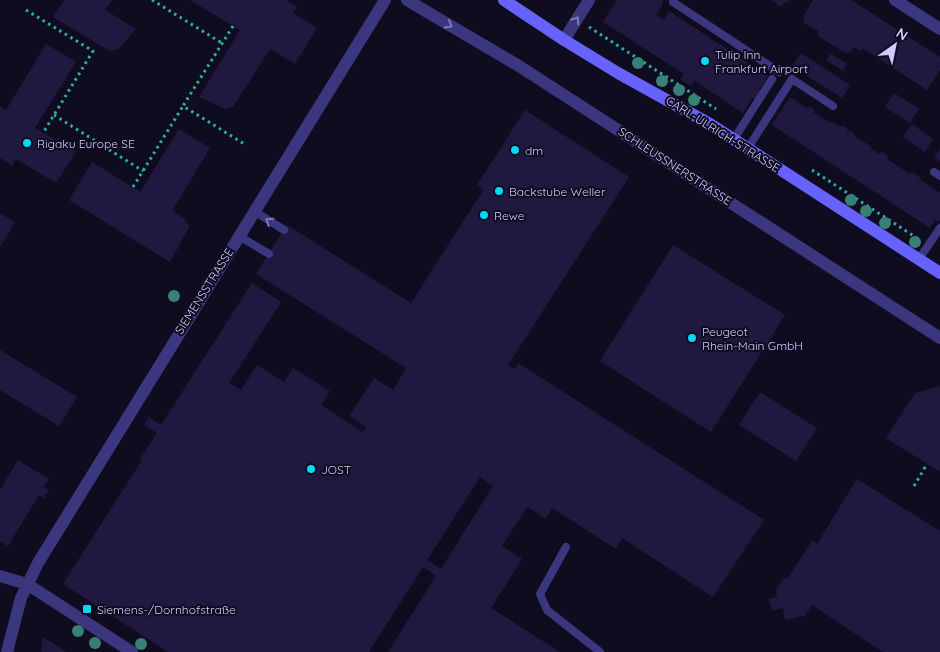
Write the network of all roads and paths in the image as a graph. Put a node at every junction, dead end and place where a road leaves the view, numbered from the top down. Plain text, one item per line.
1 (152, 0) edge
2 (385, 0) edge
3 (408, 0) edge
4 (504, 0) edge
5 (589, 0) edge
6 (674, 0) edge
7 (895, 0) edge
8 (26, 10) dead end
9 (232, 26) dead end
10 (940, 29) edge
11 (564, 40) junction
12 (222, 43) junction
13 (779, 72) dead end
14 (772, 79) dead end
15 (183, 106) junction
16 (833, 106) dead end
17 (54, 116) junction
18 (43, 133) dead end
19 (734, 139) junction
20 (246, 144) dead end
21 (748, 148) junction
22 (143, 171) junction
23 (133, 187) dead end
24 (254, 211) junction
25 (940, 228) edge
26 (284, 230) dead end
27 (239, 236) junction
28 (269, 254) dead end
29 (920, 259) junction
30 (940, 273) edge
31 (940, 338) edge
32 (927, 464) dead end
33 (914, 486) dead end
34 (566, 547) dead end
35 (0, 576) edge
36 (27, 584) junction
37 (7, 652) edge
38 (132, 652) edge
39 (600, 652) edge

1 - 12 path
2 - 24 street, SIEMENSSTRASSE
3 -> 31 street, SCHLEUSSNERSTRASSE
4 - 11 main road, CARL-ULRICH-STRASSE
11 -> 5 street
6 - 13 lane
7 - 10 street
8 - 17 path
9 - 12 path
11 - 19 main road, CARL-ULRICH-STRASSE
12 - 15 path
14 - 19 lane
15 - 20 path
15 - 22 path
16 - 21 lane
17 - 18 path
17 - 22 path
19 - 21 main road, CARL-ULRICH-STRASSE
21 - 29 main road, CARL-ULRICH-STRASSE
22 - 23 path
26 -> 24 lane
24 - 27 street, SIEMENSSTRASSE
25 - 29 lane
27 - 28 lane
27 - 36 street, SIEMENSSTRASSE
29 - 30 main road, CARL-ULRICH-STRASSE
32 - 33 path
34 - 39 lane
35 - 36 street
36 - 37 street, SIEMENSSTRASSE
36 - 38 street

